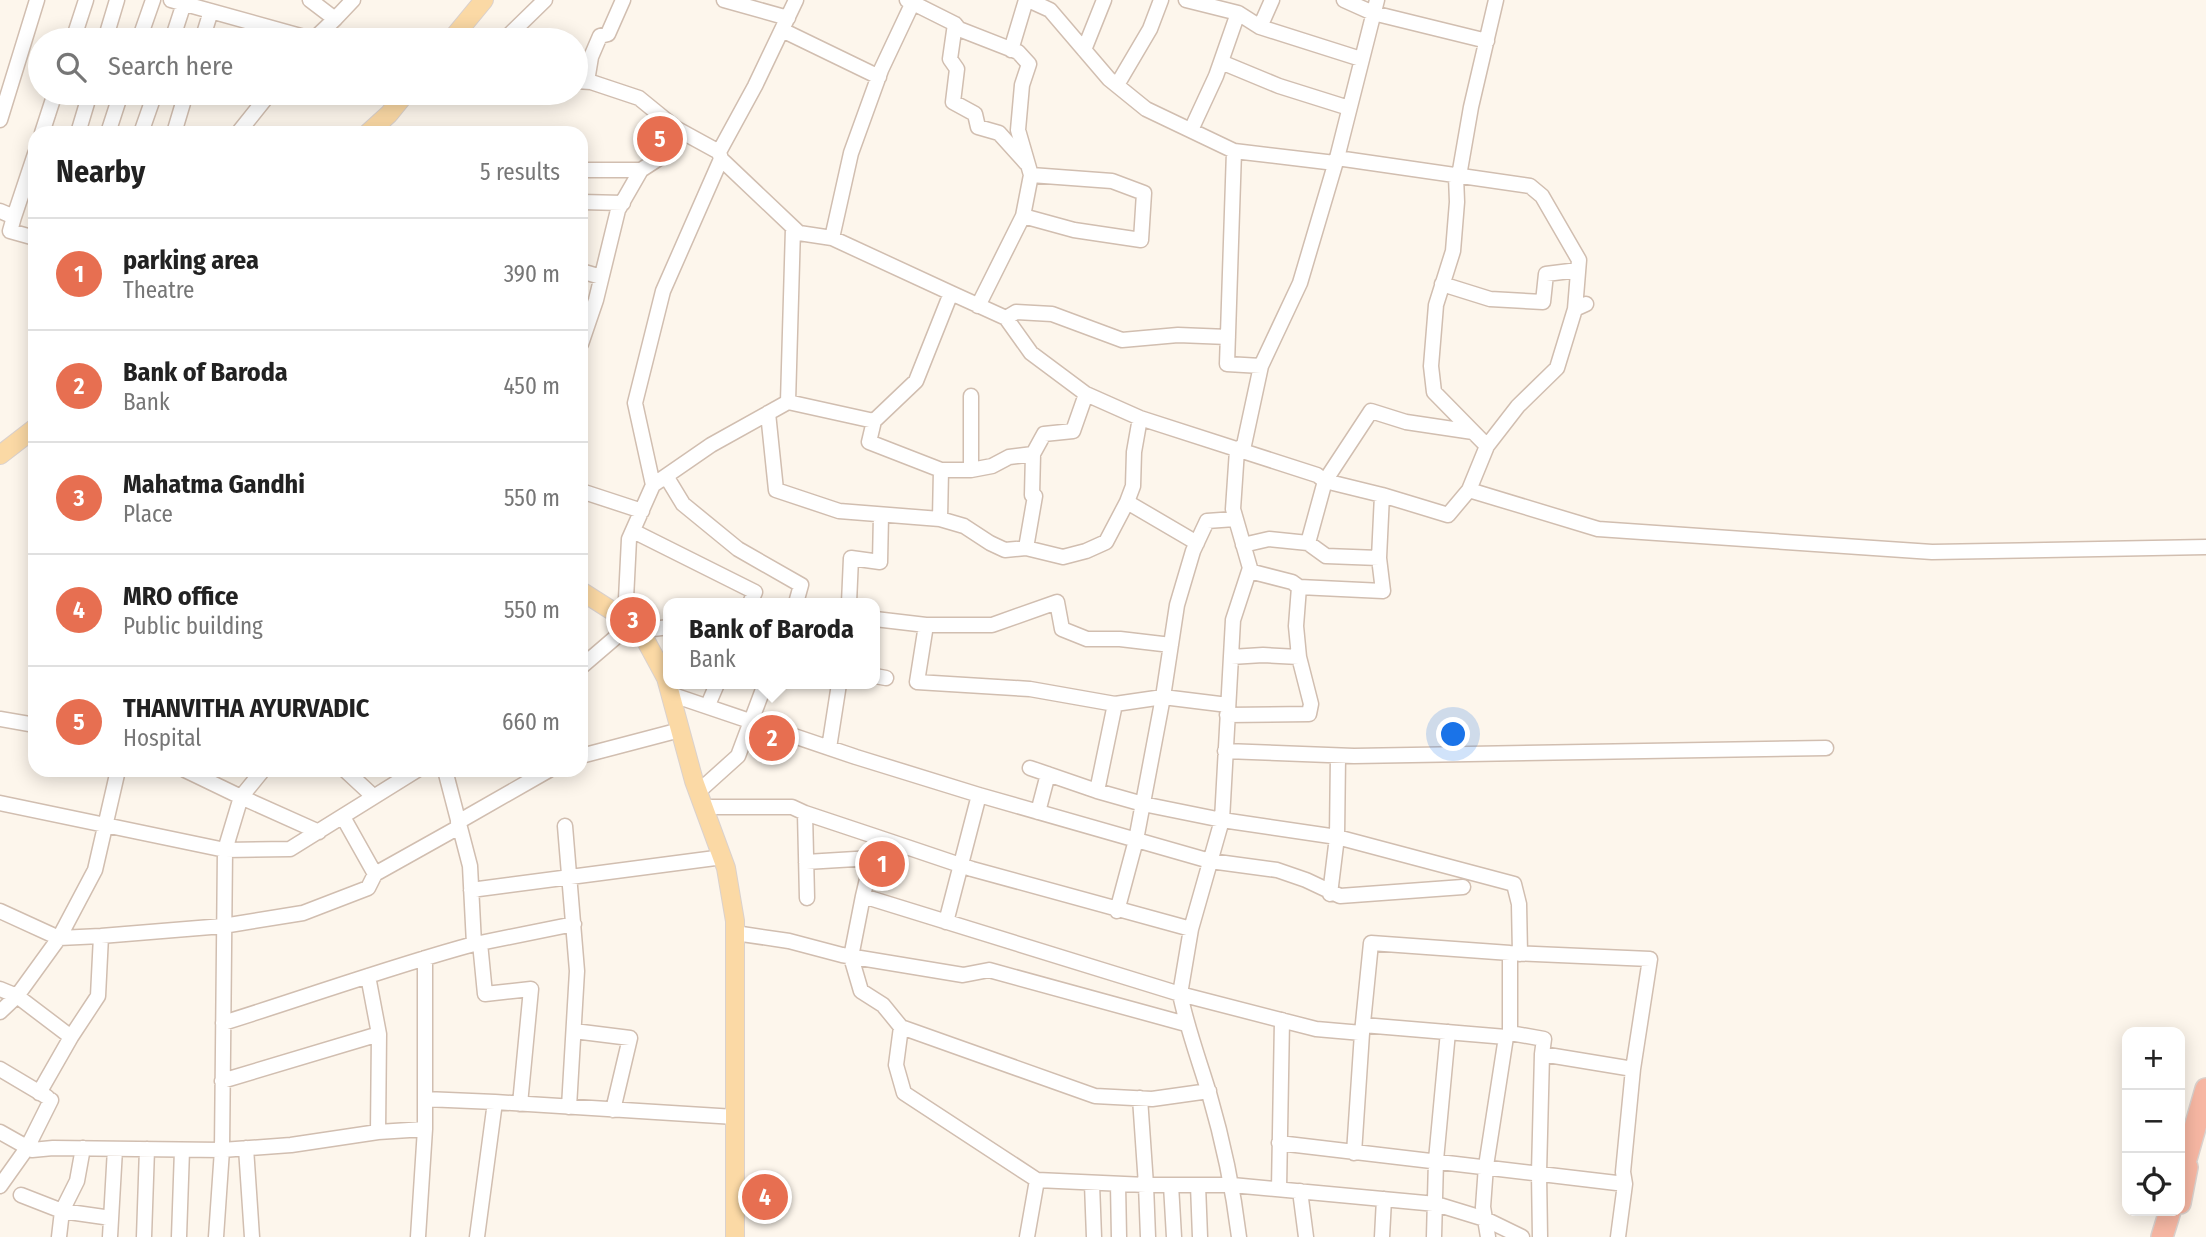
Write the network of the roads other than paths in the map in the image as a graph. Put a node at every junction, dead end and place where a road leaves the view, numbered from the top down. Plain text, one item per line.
1 (37, 0) edge
2 (86, 0) edge
3 (117, 0) edge
4 (153, 0) edge
5 (310, 0) edge
6 (353, 0) edge
7 (484, 0) edge
8 (545, 0) edge
9 (623, 0) edge
10 (724, 0) edge
11 (796, 0) edge
12 (1027, 0) edge
13 (1104, 0) edge
14 (1161, 0) edge
15 (1186, 0) edge
16 (1272, 0) edge
17 (1344, 0) edge
18 (1496, 0) edge
19 (180, 1) edge
20 (911, 1) edge
21 (1375, 6) edge
22 (211, 11) junction
23 (1238, 13) junction
24 (335, 19) junction
25 (785, 24) junction
26 (955, 24) junction
27 (1260, 27) junction
28 (28, 28) edge
29 (77, 28) edge
30 (109, 28) edge
31 (143, 28) edge
32 (174, 28) edge
33 (206, 28) edge
34 (271, 28) edge
35 (326, 28) edge
36 (461, 28) edge
37 (516, 28) edge
38 (28, 29) edge
39 (1488, 41) junction
40 (1011, 50) junction
41 (1084, 50) junction
42 (1361, 59) junction
43 (1221, 62) junction
44 (588, 64) edge
45 (879, 77) junction
46 (588, 83) edge
47 (1116, 85) junction
48 (51, 105) edge
49 (86, 105) edge
50 (117, 105) edge
51 (151, 105) edge
52 (182, 105) edge
53 (261, 105) edge
54 (396, 105) edge
55 (1349, 108) junction
56 (0, 120) edge
57 (44, 126) edge
58 (80, 126) edge
59 (110, 126) edge
60 (143, 126) edge
61 (176, 126) edge
62 (244, 126) edge
63 (375, 126) edge
64 (677, 130) junction
65 (1191, 130) junction
66 (1234, 151) junction
67 (720, 156) junction
68 (1336, 160) junction
69 (28, 169) edge
70 (588, 170) edge
71 (641, 170) junction
72 (1031, 171) junction
73 (1457, 176) junction
74 (588, 202) edge
75 (623, 203) junction
76 (7, 214) edge
77 (1023, 216) junction
78 (793, 228) junction
79 (28, 236) edge
80 (832, 238) junction
81 (1578, 270) junction
82 (588, 273) edge
83 (601, 277) junction
84 (1442, 284) junction
85 (951, 293) junction
86 (978, 306) junction
87 (1006, 318) junction
88 (588, 323) edge
89 (1228, 337) junction
90 (1261, 366) junction
91 (1086, 394) junction
92 (971, 396) dead end
93 (788, 402) junction
94 (768, 413) junction
95 (1140, 418) junction
96 (874, 421) junction
97 (1473, 432) junction
98 (28, 433) edge
99 (1487, 446) junction
100 (1237, 450) junction
101 (1033, 454) junction
102 (0, 455) edge
103 (941, 470) junction
104 (971, 470) junction
105 (666, 476) junction
106 (1325, 481) junction
107 (653, 485) junction
108 (1469, 490) junction
109 (588, 493) edge
110 (1382, 495) junction
111 (1127, 502) junction
112 (642, 511) junction
113 (881, 515) junction
114 (940, 519) junction
115 (1235, 519) junction
116 (633, 531) junction
117 (1197, 543) junction
118 (1308, 543) junction
119 (1243, 545) junction
120 (2206, 547) edge
121 (1026, 548) junction
122 (1378, 558) junction
123 (1249, 571) junction
124 (1299, 587) junction
125 (588, 596) edge
126 (752, 598) edge
127 (797, 598) edge
128 (849, 598) edge
129 (880, 620) edge
130 (631, 625) junction
131 (926, 625) junction
132 (663, 627) edge
133 (1171, 645) junction
134 (1231, 657) junction
135 (1299, 657) junction
136 (588, 661) edge
137 (663, 672) edge
138 (669, 689) edge
139 (716, 689) edge
140 (763, 689) edge
141 (838, 689) edge
142 (670, 694) junction
143 (1163, 697) junction
144 (1115, 704) junction
145 (708, 705) junction
146 (1227, 710) junction
147 (0, 719) edge
148 (750, 720) junction
149 (28, 724) edge
150 (680, 730) junction
151 (829, 748) junction
152 (1826, 748) dead end
153 (1225, 751) junction
154 (588, 753) edge
155 (1338, 756) junction
156 (1030, 768) dead end
157 (1048, 774) junction
158 (116, 777) edge
159 (200, 777) edge
160 (257, 777) edge
161 (353, 777) edge
162 (404, 777) edge
163 (447, 777) edge
164 (537, 777) edge
165 (1097, 791) junction
166 (979, 795) junction
167 (373, 796) junction
168 (241, 797) junction
169 (701, 800) junction
170 (0, 803) edge
171 (1143, 804) junction
172 (1038, 811) junction
173 (805, 813) junction
174 (343, 817) junction
175 (1222, 820) junction
176 (105, 825) junction
177 (458, 825) junction
178 (565, 826) dead end
179 (319, 832) junction
180 (877, 837) junction
181 (1337, 837) junction
182 (1136, 840) junction
183 (225, 850) junction
184 (723, 857) junction
185 (872, 858) junction
186 (1210, 861) junction
187 (806, 862) junction
188 (961, 865) junction
189 (375, 874) junction
190 (571, 876) junction
191 (1463, 887) dead end
192 (471, 890) junction
193 (1331, 894) junction
194 (863, 896) junction
195 (807, 898) dead end
196 (0, 911) edge
197 (1118, 911) junction
198 (946, 922) junction
199 (574, 924) junction
200 (223, 926) junction
201 (1191, 929) junction
202 (735, 933) junction
203 (101, 936) junction
204 (59, 938) junction
205 (477, 944) junction
206 (1515, 953) junction
207 (851, 957) junction
208 (425, 958) junction
209 (368, 976) junction
210 (0, 989) edge
211 (1180, 994) junction
212 (17, 996) junction
213 (0, 1012) edge
214 (1282, 1020) junction
215 (223, 1023) junction
216 (1186, 1024) junction
217 (901, 1027) junction
218 (1363, 1029) junction
219 (574, 1031) junction
220 (1448, 1032) junction
221 (379, 1034) junction
222 (1508, 1035) junction
223 (71, 1037) junction
224 (1542, 1054) junction
225 (0, 1069) edge
226 (1633, 1069) junction
227 (222, 1081) junction
228 (2206, 1089) edge
229 (1209, 1091) junction
230 (425, 1098) junction
231 (1140, 1098) junction
232 (49, 1099) junction
233 (495, 1102) junction
234 (520, 1104) junction
235 (569, 1107) junction
236 (613, 1110) junction
237 (735, 1117) junction
238 (2196, 1127) junction
239 (425, 1129) junction
240 (0, 1132) edge
241 (378, 1132) junction
242 (1279, 1143) junction
243 (27, 1147) junction
244 (83, 1148) junction
245 (246, 1148) junction
246 (115, 1149) junction
247 (147, 1149) junction
248 (182, 1150) junction
249 (222, 1150) junction
250 (1354, 1153) junction
251 (1436, 1160) junction
252 (2185, 1163) edge
253 (1486, 1166) junction
254 (1539, 1173) junction
255 (2185, 1179) edge
256 (1037, 1180) junction
257 (1092, 1184) junction
258 (1118, 1184) junction
259 (1625, 1184) junction
260 (1146, 1185) junction
261 (1171, 1185) junction
262 (1198, 1185) junction
263 (1232, 1185) junction
264 (0, 1186) edge
265 (1279, 1189) junction
266 (1300, 1191) junction
267 (21, 1195) dead end
268 (1384, 1199) junction
269 (1436, 1204) junction
270 (62, 1211) junction
271 (2168, 1216) edge
272 (2177, 1216) edge
273 (111, 1219) junction
274 (1485, 1219) junction
275 (60, 1237) edge
276 (110, 1237) edge
277 (144, 1237) edge
278 (179, 1237) edge
279 (216, 1237) edge
280 (252, 1237) edge
281 (418, 1237) edge
282 (477, 1237) edge
283 (735, 1237) edge
284 (1027, 1237) edge
285 (1094, 1237) edge
286 (1119, 1237) edge
287 (1148, 1237) edge
288 (1174, 1237) edge
289 (1200, 1237) edge
290 (1239, 1237) edge
291 (1306, 1237) edge
292 (1382, 1237) edge
293 (1434, 1237) edge
294 (1488, 1237) edge
295 (1522, 1237) edge
296 (1540, 1237) edge
297 (1618, 1237) edge
298 (2162, 1237) edge
299 (2172, 1237) edge

1 - 28 street
2 - 29 street
3 - 30 street
4 - 31 street
5 - 24 street
6 - 24 street
7 - 36 main road
8 - 37 street
9 - 44 street
10 - 25 street
11 - 25 street
12 - 40 street
12 - 41 street
13 - 41 street
14 - 47 street
15 - 23 street
16 - 27 street
17 - 21 street
18 - 39 street
19 - 22 street
19 - 32 street
20 - 26 street
20 - 45 street
21 - 39 street
21 - 42 street
22 - 33 street
22 - 34 street
23 - 27 street
23 - 43 street
24 - 35 street
25 - 45 street
25 - 67 street
26 - 40 street
26 - 72 street
27 - 42 street
38 - 56 street
39 - 73 street
40 - 72 street
41 - 47 street
42 - 55 street
43 - 55 street
43 - 65 street
45 - 80 street
46 - 64 street
47 - 65 street
48 - 57 street
49 - 58 street
50 - 59 street
51 - 60 street
52 - 61 street
53 - 62 street
54 - 63 main road
55 - 68 street
64 - 67 street
64 - 71 street
65 - 66 street
66 - 68 street
66 - 89 street
67 - 78 street
67 - 107 street
68 - 73 street
68 - 90 street
69 - 76 street
70 - 71 street
71 - 75 street
72 - 77 street
72 - 77 street
73 - 81 street
73 - 84 street
74 - 75 street
75 - 83 street
76 - 79 street
77 - 86 street
78 - 80 street
78 - 93 street
80 - 85 street
81 - 84 street
81 - 99 street
82 - 83 street
83 - 88 street
84 - 97 street
85 - 86 street
85 - 96 street
86 - 87 street
87 - 89 street
87 - 91 street
89 - 90 street
90 - 100 street
91 - 95 street
91 - 101 street
92 - 104 street
93 - 94 street
93 - 96 street
94 - 105 street
94 - 113 street
95 - 100 street
95 - 111 street
96 - 103 street
97 - 99 street
97 - 106 street
98 - 102 main road
99 - 108 street
100 - 106 street
100 - 115 street
101 - 104 street
101 - 121 street
103 - 104 street
103 - 114 street
105 - 107 street
105 - 127 street
106 - 110 street
106 - 118 street
107 - 112 street
108 - 110 street
108 - 120 street
109 - 112 street
110 - 122 street
111 - 117 street
111 - 121 street
112 - 116 street
113 - 114 street
113 - 128 street
114 - 121 street
115 - 117 street
115 - 119 street
116 - 126 street
116 - 130 street
117 - 133 street
118 - 119 street
118 - 122 street
119 - 123 street
122 - 124 street
123 - 124 street
123 - 134 street
124 - 135 street
125 - 130 main road
129 - 131 street
130 - 132 street
130 - 136 street
130 - 137 main road
131 - 133 street
131 - 144 street
133 - 143 street
134 - 135 street
134 - 146 street
135 - 146 street
138 - 142 main road
139 - 145 street
140 - 148 street
141 - 151 street
142 - 145 street
142 - 150 main road
143 - 144 street
143 - 146 street
143 - 171 street
144 - 165 street
145 - 148 street
146 - 153 street
147 - 149 street
148 - 151 street
148 - 169 street
150 - 154 street
150 - 169 main road
151 - 166 street
152 - 155 street
153 - 155 street
153 - 175 street
155 - 181 street
156 - 157 street
157 - 165 street
157 - 172 street
158 - 176 street
159 - 168 street
160 - 168 street
161 - 167 street
162 - 167 street
163 - 177 street
164 - 177 street
165 - 171 street
166 - 172 street
166 - 188 street
167 - 174 street
168 - 179 street
168 - 183 street
169 - 173 street
169 - 184 main road
170 - 176 street
171 - 175 street
171 - 182 street
172 - 182 street
173 - 180 street
173 - 187 street
174 - 179 street
174 - 189 street
175 - 181 street
175 - 186 street
176 - 183 street
176 - 204 street
177 - 189 street
177 - 192 street
178 - 190 street
179 - 183 street
180 - 185 street
180 - 188 street
181 - 193 street
181 - 206 street
182 - 186 street
182 - 197 street
183 - 200 street
184 - 190 street
184 - 202 main road
185 - 187 street
185 - 194 street
186 - 193 street
186 - 201 street
187 - 195 street
188 - 197 street
188 - 198 street
189 - 200 street
190 - 192 street
190 - 199 street
191 - 193 street
192 - 205 street
194 - 198 street
194 - 207 street
196 - 204 street
197 - 201 street
198 - 211 street
199 - 205 street
199 - 219 street
200 - 203 street
200 - 215 street
201 - 211 street
202 - 207 street
202 - 237 main road
203 - 204 street
203 - 223 street
204 - 212 street
205 - 208 street
205 - 234 street
206 - 218 street
206 - 222 street
206 - 226 street
207 - 216 street
207 - 217 street
208 - 209 street
208 - 230 street
209 - 215 street
209 - 221 street
210 - 212 street
211 - 214 street
211 - 216 street
212 - 213 street
212 - 223 street
214 - 218 street
214 - 242 street
215 - 227 street
216 - 229 street
217 - 231 street
217 - 256 street
218 - 220 street
218 - 250 street
219 - 235 street
219 - 236 street
220 - 222 street
220 - 251 street
221 - 227 street
221 - 241 street
222 - 224 street
222 - 253 street
223 - 232 street
224 - 226 street
224 - 254 street
225 - 232 street
226 - 259 street
227 - 249 street
228 - 238 highway
229 - 231 street
229 - 263 street
230 - 233 street
230 - 239 street
231 - 260 street
232 - 243 street
233 - 234 street
233 - 282 street
234 - 235 street
235 - 236 street
236 - 237 street
237 - 283 main road
238 - 252 highway
238 - 255 highway
239 - 241 street
239 - 281 street
240 - 243 street
241 - 245 street
242 - 250 street
242 - 265 street
243 - 244 street
243 - 264 street
244 - 246 street
244 - 270 street
245 - 249 street
245 - 280 street
246 - 247 street
246 - 273 street
247 - 248 street
247 - 277 street
248 - 249 street
248 - 278 street
249 - 279 street
250 - 251 street
251 - 253 street
251 - 269 street
253 - 254 street
253 - 274 street
254 - 259 street
254 - 296 street
256 - 257 street
256 - 284 street
257 - 258 street
257 - 285 street
258 - 260 street
258 - 286 street
259 - 297 street
260 - 261 street
260 - 287 street
261 - 262 street
261 - 288 street
262 - 263 street
262 - 289 street
263 - 265 street
263 - 290 street
265 - 266 street
266 - 268 street
266 - 291 street
267 - 270 street
268 - 269 street
268 - 292 street
269 - 274 street
269 - 293 street
270 - 273 street
270 - 275 street
271 - 298 highway
272 - 299 highway
273 - 276 street
274 - 294 street
274 - 295 street

